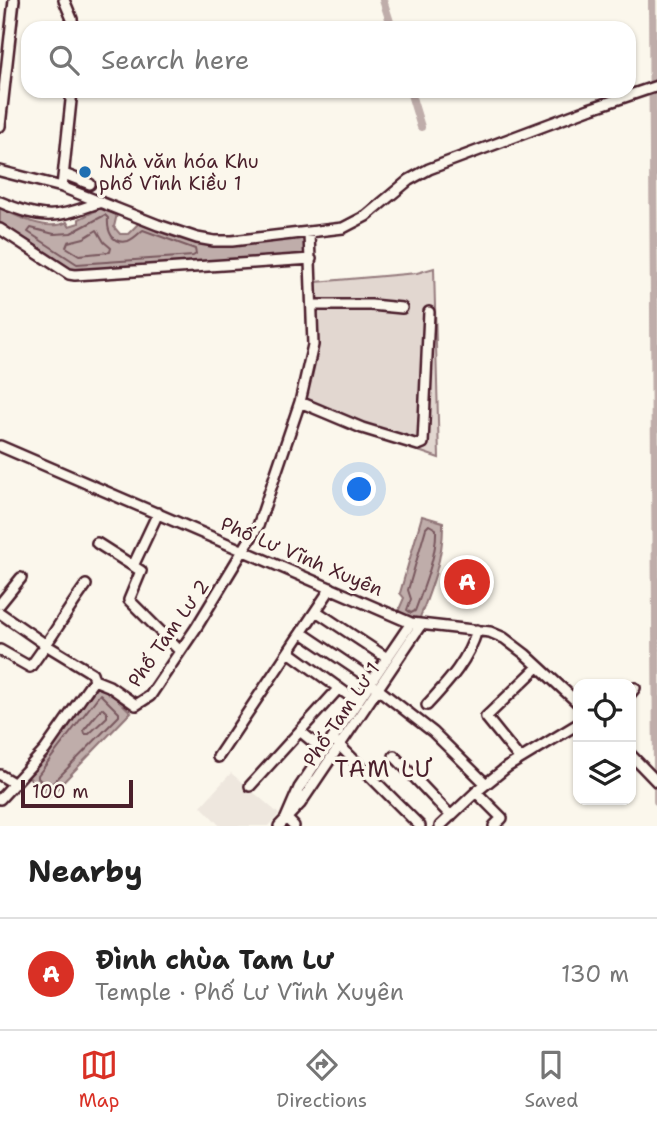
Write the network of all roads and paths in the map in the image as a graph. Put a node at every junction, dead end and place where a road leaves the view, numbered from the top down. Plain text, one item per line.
1 (14, 0) edge
2 (64, 0) edge
3 (72, 21) edge
4 (654, 87) edge
5 (636, 93) edge
6 (71, 98) edge
7 (623, 98) edge
8 (0, 126) edge
9 (0, 171) edge
10 (64, 174) junction
11 (90, 184) dead end
12 (62, 187) junction
13 (0, 202) edge
14 (101, 202) junction
15 (0, 229) edge
16 (309, 233) junction
17 (311, 256) junction
18 (312, 305) junction
19 (402, 309) dead end
20 (429, 312) dead end
21 (300, 402) junction
22 (0, 446) edge
23 (158, 513) junction
24 (97, 543) dead end
25 (245, 550) junction
26 (133, 566) junction
27 (21, 578) dead end
28 (86, 585) dead end
29 (331, 588) junction
30 (0, 604) edge
31 (316, 611) junction
32 (0, 613) edge
33 (416, 625) junction
34 (477, 630) junction
35 (302, 633) junction
36 (46, 645) junction
37 (0, 650) edge
38 (180, 651) junction
39 (289, 652) junction
40 (387, 658) junction
41 (538, 667) junction
42 (94, 680) junction
43 (371, 682) junction
44 (339, 688) junction
45 (379, 690) junction
46 (573, 698) edge
47 (358, 702) junction
48 (427, 705) dead end
49 (573, 727) edge
50 (300, 731) junction
51 (332, 739) junction
52 (341, 745) junction
53 (324, 751) junction
54 (394, 756) dead end
55 (218, 757) dead end
56 (520, 759) junction
57 (636, 760) edge
58 (0, 775) edge
59 (657, 782) edge
60 (15, 784) junction
61 (486, 784) junction
62 (250, 786) dead end
63 (476, 792) junction
64 (0, 799) edge
65 (451, 816) junction
66 (286, 818) junction
67 (279, 826) edge
68 (294, 826) edge
69 (420, 826) edge
70 (440, 826) edge
71 (494, 826) edge

1 - 8 street
2 - 3 street
4 - 5 street
6 - 10 street
7 - 16 street
9 - 12 street
10 - 11 street
10 - 12 street
12 - 14 street
13 - 14 street
14 - 16 street
15 - 17 street
16 - 17 street, Phố Tam Lư 2
17 - 18 street, Phố Tam Lư 2
18 - 19 street
18 - 21 street, Phố Tam Lư 2
20 - 21 street
21 - 25 street, Phố Tam Lư 2
22 - 23 street, Phố Lư Vĩnh Xuyên
23 - 25 street, Phố Lư Vĩnh Xuyên
23 - 26 street
24 - 26 street
25 - 29 street, Phố Lư Vĩnh Xuyên
25 - 38 street, Phố Tam Lư 2
26 - 38 street
27 - 30 street
28 - 36 street
29 - 31 street
29 - 33 street, Phố Lư Vĩnh Xuyên
31 - 35 street
31 - 40 street
32 - 36 street
33 - 34 street, Phố Lư Vĩnh Xuyên
33 - 40 street, Phố Tam Lư 1
33 - 45 street, Phố Tam Lư 1
34 - 41 street, Phố Lư Vĩnh Xuyên
34 - 48 street
35 - 39 street
35 - 43 street
36 - 37 street
36 - 42 street
38 - 42 street, Phố Tam Lư 2
39 - 44 street
39 - 55 street
40 - 43 street, Phố Tam Lư 1
41 - 46 street, Phố Lư Vĩnh Xuyên
41 - 56 street
42 - 60 street, Phố Tam Lư 2
43 - 45 street
43 - 47 street, Phố Tam Lư 1
44 - 47 street
44 - 50 street
45 - 52 street, Phố Tam Lư 1
45 - 61 street
47 - 51 street, Phố Tam Lư 1
49 - 56 street
50 - 53 street
50 - 62 street
51 - 52 street
51 - 53 street, Phố Tam Lư 1
52 - 66 street, Phố Tam Lư 1
52 - 69 street
53 - 66 street, Phố Tam Lư 1
54 - 65 street
56 - 61 street
57 - 59 street
58 - 60 street
60 - 64 street, Phố Tam Lư 2
61 - 63 street
63 - 65 street
63 - 71 street
65 - 70 street
66 - 67 street, Phố Tam Lư 1
66 - 68 street

